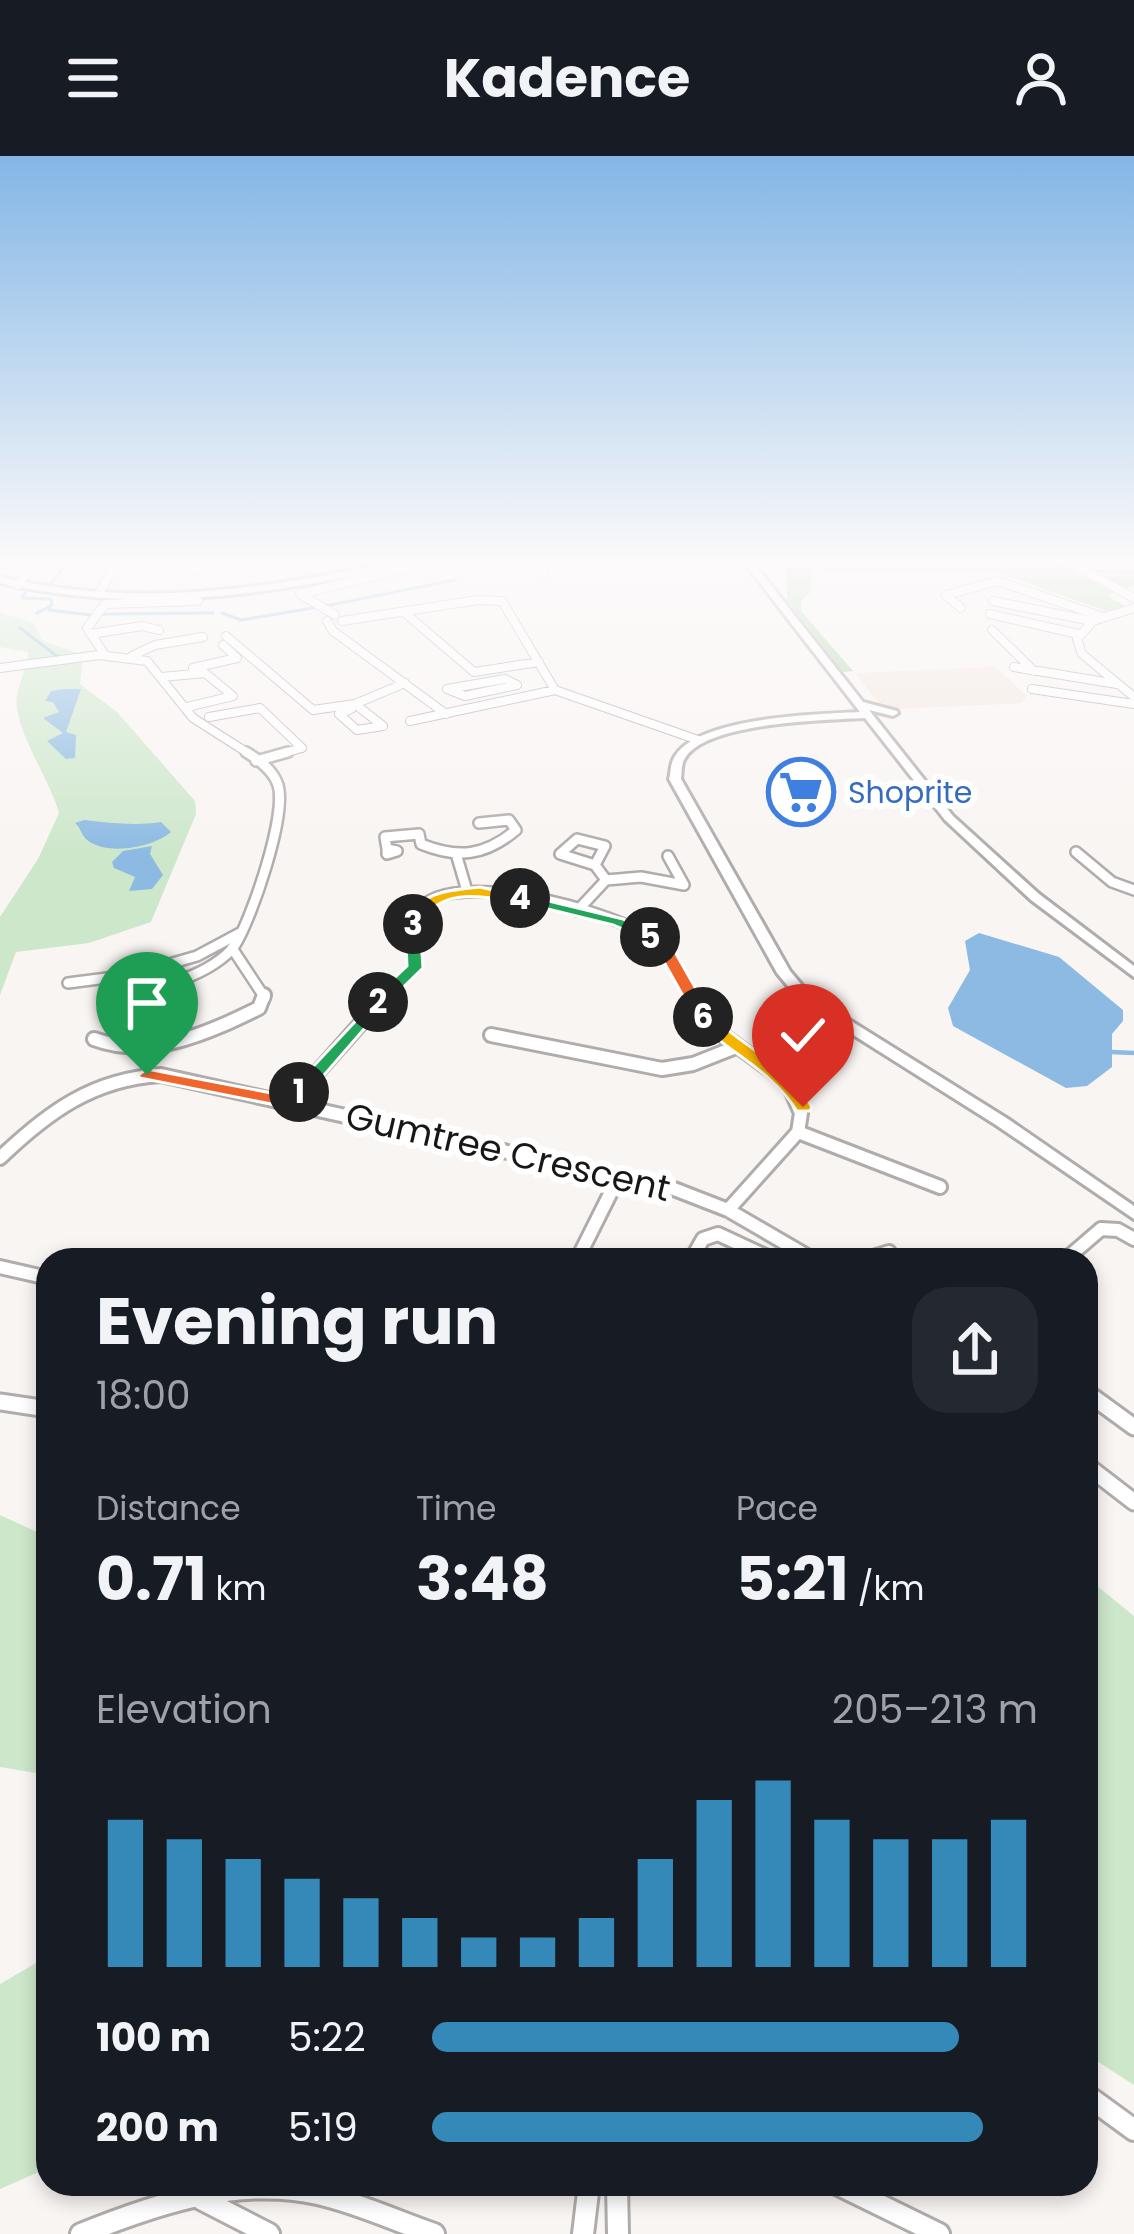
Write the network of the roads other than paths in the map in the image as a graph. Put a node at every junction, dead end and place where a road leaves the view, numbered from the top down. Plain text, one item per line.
1 (36, 662) edge
2 (148, 662) edge
3 (218, 662) edge
4 (252, 662) edge
5 (382, 662) edge
6 (461, 662) edge
7 (539, 662) joint
8 (824, 662) edge
9 (1026, 662) edge
10 (1092, 662) edge
11 (0, 668) edge
12 (1014, 668) dead end
13 (1034, 670) junction
14 (474, 673) junction
15 (160, 674) junction
16 (482, 681) junction
17 (405, 683) junction
18 (1119, 684) junction
19 (1032, 689) dead end
20 (555, 690) junction
21 (1134, 700) edge
22 (854, 701) junction
23 (357, 706) junction
24 (187, 707) junction
25 (893, 713) dead end
26 (446, 714) junction
27 (865, 715) junction
28 (204, 718) junction
29 (829, 718) junction
30 (410, 721) dead end
31 (880, 734) junction
32 (698, 740) junction
33 (256, 761) junction
34 (479, 823) dead end
35 (387, 849) dead end
36 (1076, 852) dead end
37 (457, 857) junction
38 (595, 865) junction
39 (648, 878) junction
40 (606, 880) junction
41 (1134, 890) edge
42 (467, 891) junction
43 (577, 911) junction
44 (239, 933) junction
45 (232, 948) junction
46 (179, 962) junction
47 (131, 974) junction
48 (188, 974) junction
49 (1134, 974) edge
50 (68, 983) dead end
51 (490, 1035) dead end
52 (94, 1039) dead end
53 (736, 1047) junction
54 (291, 1102) junction
55 (798, 1132) junction
56 (0, 1158) edge
57 (620, 1176) junction
58 (940, 1187) dead end
59 (728, 1210) junction
60 (1134, 1214) edge
61 (747, 1221) junction
62 (726, 1237) junction
63 (1134, 1239) edge
64 (583, 1248) edge
65 (699, 1248) edge
66 (749, 1248) edge
67 (793, 1248) edge
68 (1079, 1248) edge
69 (0, 1267) edge
70 (36, 1274) edge
71 (1098, 1401) edge
72 (0, 1402) edge
73 (36, 1406) edge
74 (1134, 1427) edge
75 (1098, 1474) edge
76 (1134, 1502) edge
77 (1098, 2104) edge
78 (1134, 2130) edge
79 (210, 2196) edge
80 (324, 2196) edge
81 (588, 2196) edge
82 (617, 2196) edge
83 (861, 2196) edge
84 (200, 2198) junction
85 (81, 2234) edge
86 (269, 2234) edge
87 (434, 2234) edge
88 (583, 2234) edge
89 (618, 2234) edge
90 (939, 2234) edge

1 - 11 street
2 - 15 street
3 - 15 street
4 - 23 street
5 - 17 street
6 - 14 street
7 - 14 street
7 - 20 street
8 - 22 street
9 - 13 street
10 - 18 street
12 - 13 street
13 - 18 street
14 - 16 street
15 - 24 street
15 - 24 street
16 - 16 street
17 - 23 street
17 - 26 street
18 - 21 street
19 - 21 street
20 - 26 street
20 - 32 street
22 - 25 street
22 - 27 street
22 - 29 street
23 - 23 street
24 - 28 street
26 - 30 street
27 - 29 street
27 - 31 street
28 - 33 street
28 - 33 street
29 - 31 street
29 - 32 street
31 - 49 street
32 - 60 street
33 - 44 street
34 - 37 street
35 - 37 street
36 - 41 street
37 - 42 street
38 - 38 street
38 - 40 street
39 - 39 street
39 - 40 street
40 - 43 street
42 - 43 street
42 - 54 street
43 - 53 street
44 - 45 street
44 - 46 street
45 - 48 street
45 - 52 street
46 - 47 street
46 - 48 street
47 - 48 street
47 - 50 street
51 - 53 street
53 - 55 street
54 - 56 street, Gumtree Crescent
54 - 57 street, Gumtree Crescent
55 - 58 street
55 - 59 street
57 - 59 street, Gumtree Crescent
57 - 64 street
59 - 61 street, Gumtree Crescent
61 - 62 street
61 - 67 street, Gumtree Crescent
62 - 65 street
62 - 66 street
63 - 68 street
69 - 70 street
71 - 74 street
72 - 73 street
75 - 76 street
77 - 78 street
79 - 84 street
80 - 87 street
81 - 88 street
82 - 89 street
83 - 90 street
84 - 85 street
84 - 86 street

